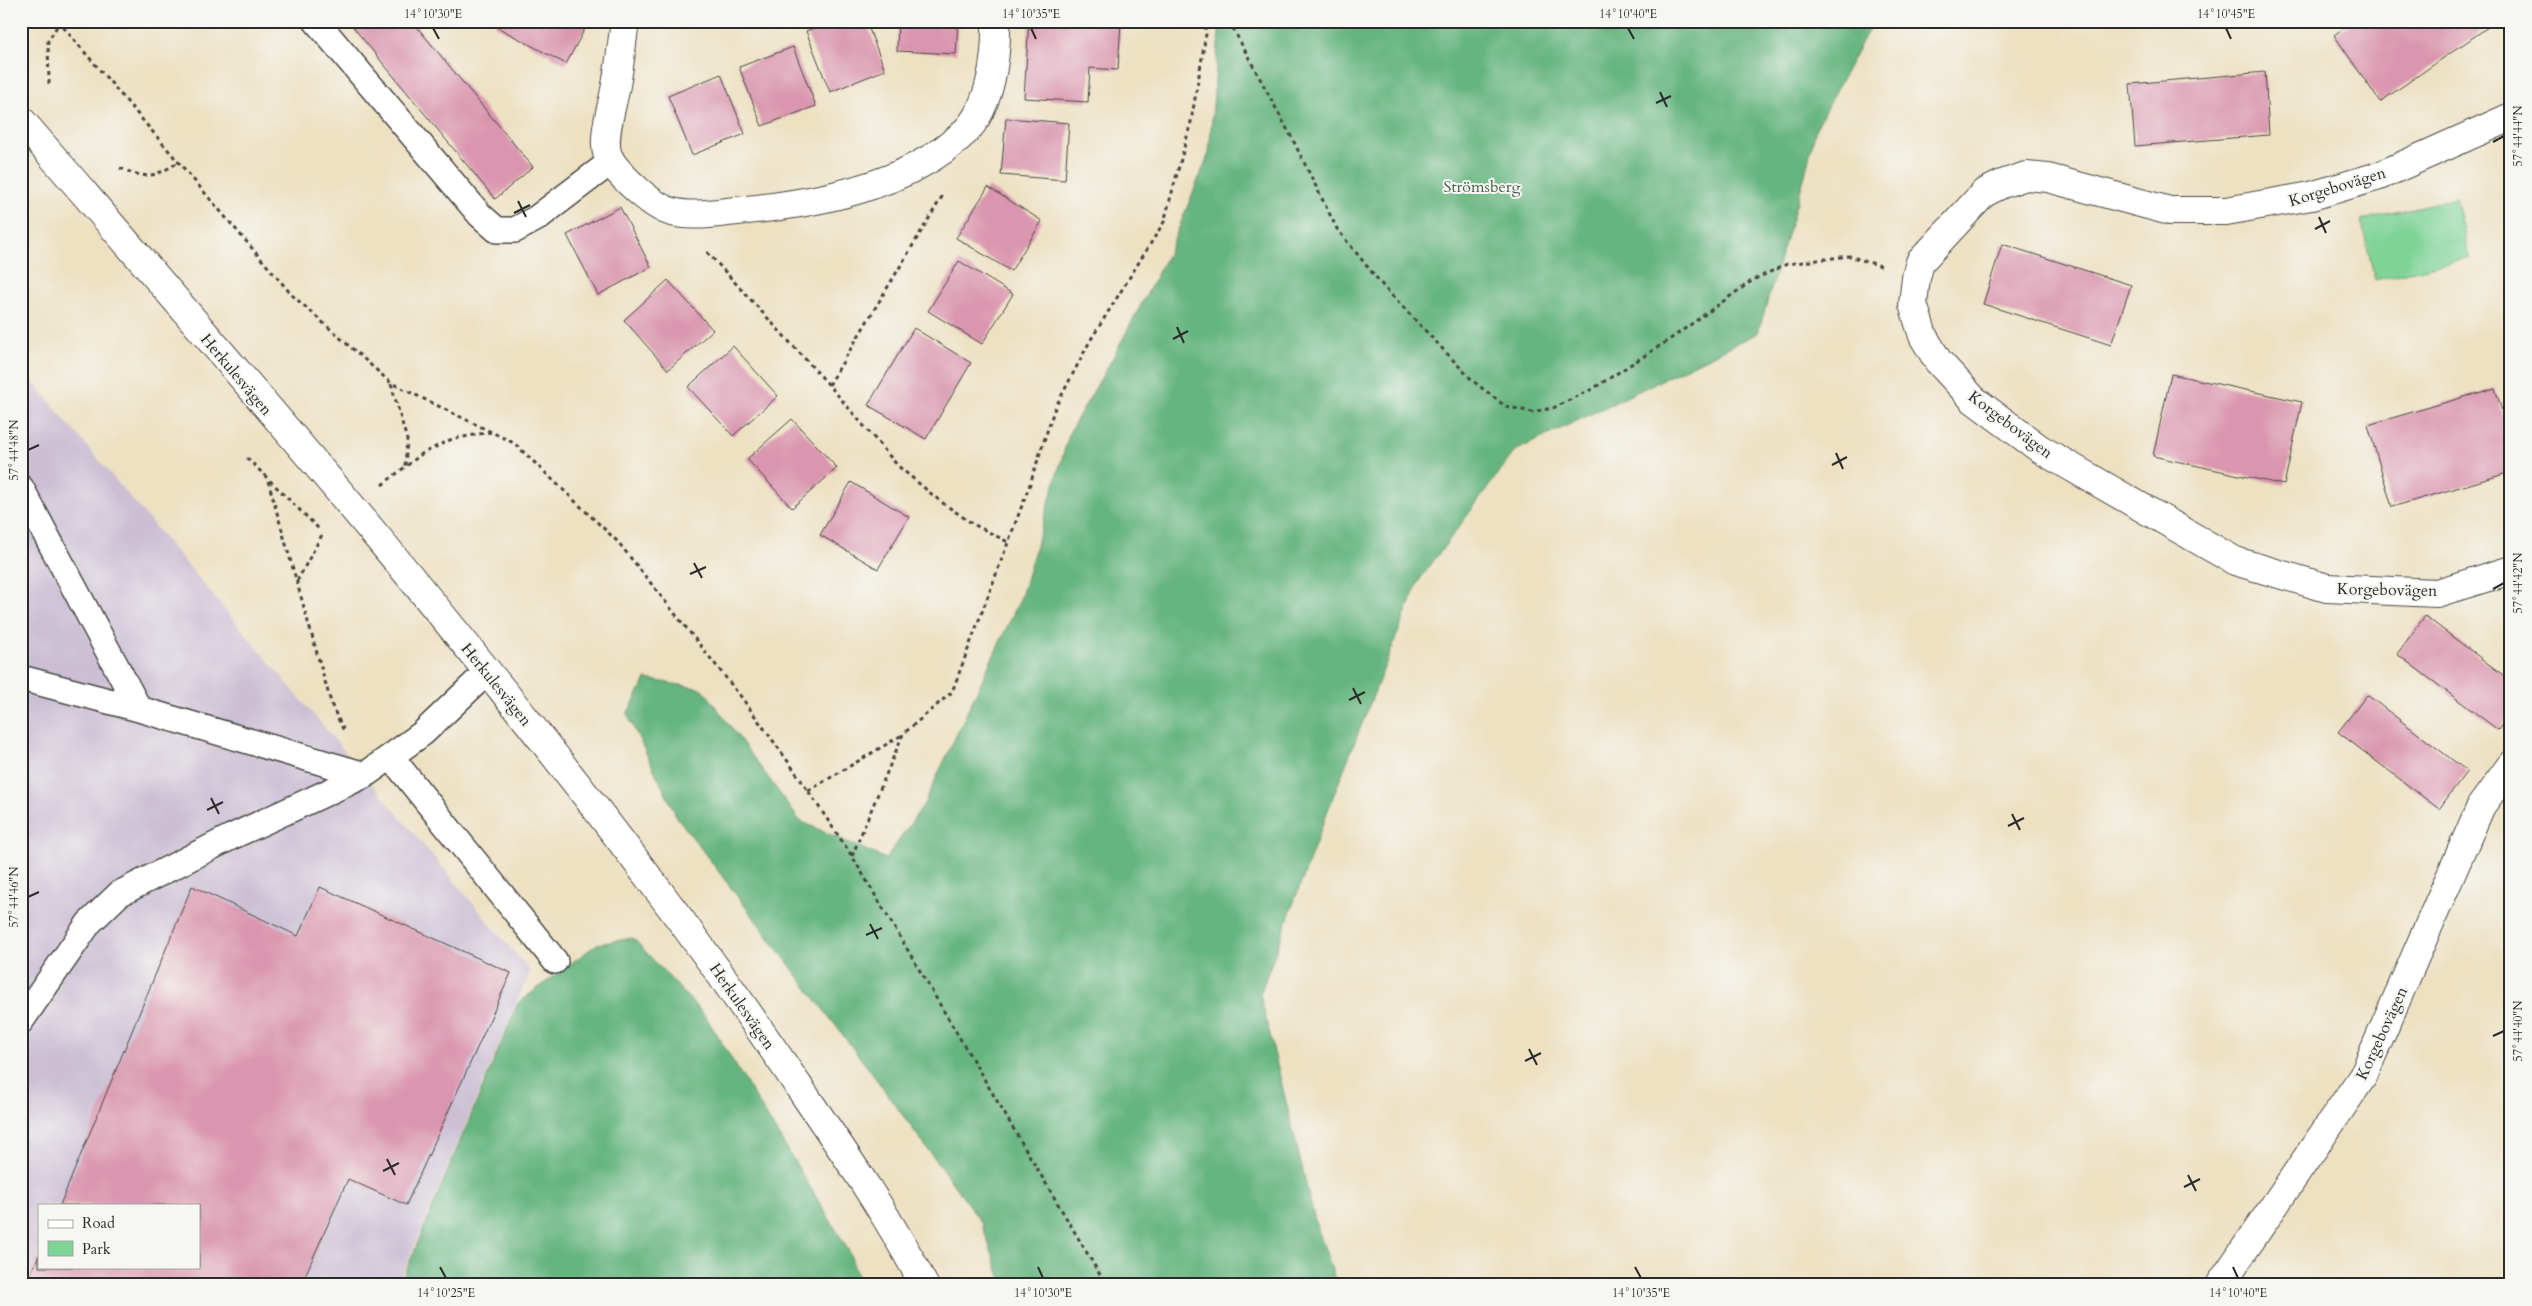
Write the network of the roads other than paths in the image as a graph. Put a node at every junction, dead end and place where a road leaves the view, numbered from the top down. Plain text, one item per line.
1 (316, 21) edge
2 (625, 21) edge
3 (996, 21) edge
4 (2511, 117) edge
5 (21, 120) edge
6 (612, 161) junction
7 (21, 488) edge
8 (2511, 570) edge
9 (487, 672) junction
10 (21, 678) edge
11 (139, 709) junction
12 (391, 757) junction
13 (2511, 765) edge
14 (365, 775) junction
15 (555, 962) dead end
16 (21, 1021) edge
17 (924, 1285) edge
18 (2220, 1285) edge

1 - 6 lane
2 - 6 street
3 - 6 street
4 - 8 street, Korgebovägen
5 - 9 street, Herkulesvägen
7 - 11 lane
9 - 12 lane
9 - 17 street, Herkulesvägen
10 - 11 lane
11 - 14 lane
12 - 14 lane
12 - 15 lane
13 - 18 street, Korgebovägen
14 - 16 lane

